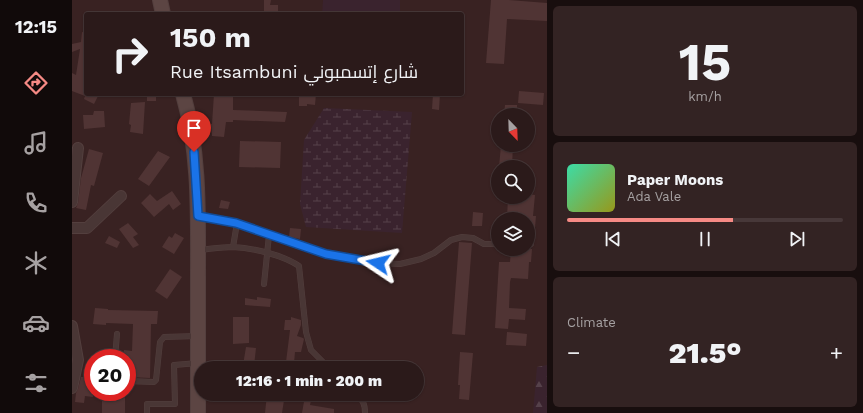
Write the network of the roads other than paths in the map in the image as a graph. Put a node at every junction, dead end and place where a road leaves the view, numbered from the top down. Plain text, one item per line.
1 (160, 0) edge
2 (163, 12) edge
3 (183, 96) edge
4 (78, 148) dead end
5 (121, 196) dead end
6 (72, 202) edge
7 (198, 216) junction
8 (236, 223) junction
9 (72, 228) edge
10 (269, 235) junction
11 (491, 244) edge
12 (234, 247) junction
13 (198, 250) junction
14 (267, 252) junction
15 (264, 284) dead end
16 (72, 326) edge
17 (117, 334) dead end
18 (198, 336) junction
19 (116, 349) edge
20 (198, 361) edge
21 (322, 361) edge
22 (194, 363) edge
23 (136, 381) edge
24 (72, 388) edge
25 (198, 401) edge
26 (363, 401) edge
27 (147, 413) edge
28 (198, 413) edge
29 (365, 413) edge

1 - 2 main road
3 - 7 main road
4 - 6 street
5 - 9 street
7 - 8 lane
7 - 13 main road
8 - 10 lane
8 - 12 lane
10 - 11 lane
10 - 14 lane
12 - 13 lane
12 - 14 lane
13 - 18 main road
14 - 15 lane
14 - 21 lane
16 - 24 street
17 - 19 lane
18 - 20 main road
18 - 23 lane
22 - 27 lane
25 - 28 main road
26 - 29 lane

